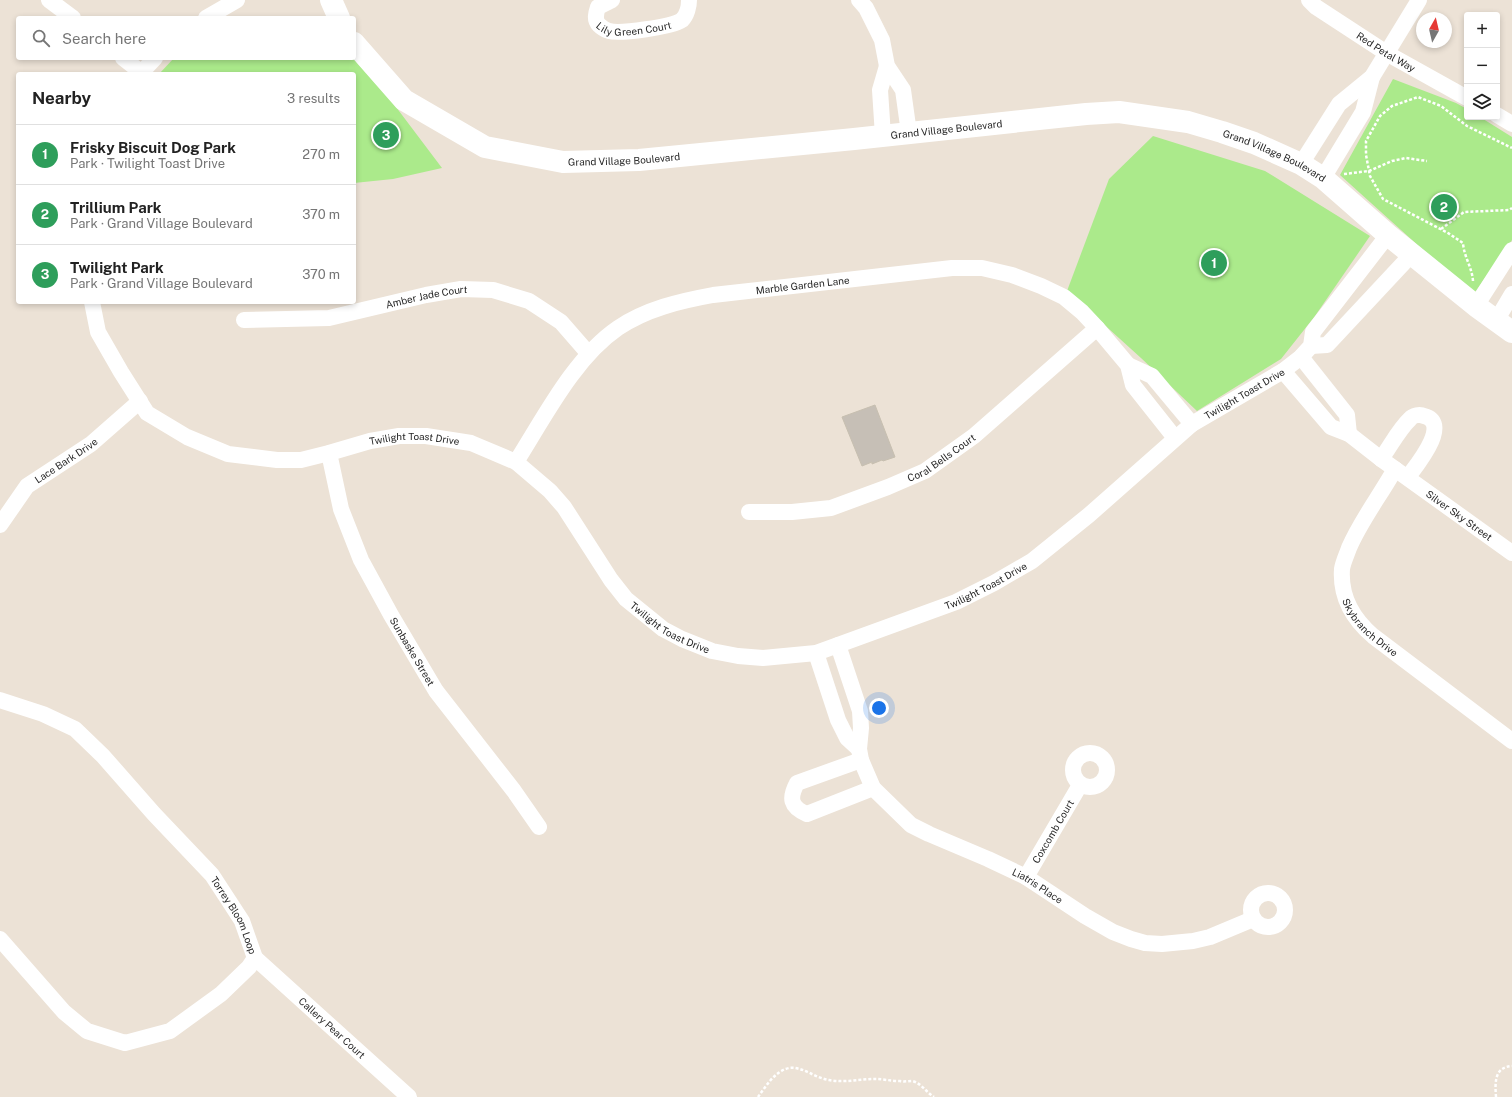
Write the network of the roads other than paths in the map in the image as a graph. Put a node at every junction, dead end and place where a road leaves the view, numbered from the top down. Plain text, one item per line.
1 (49, 0) edge
2 (237, 0) edge
3 (331, 0) edge
4 (612, 0) edge
5 (689, 0) edge
6 (859, 0) edge
7 (1309, 0) edge
8 (1419, 0) edge
9 (69, 16) edge
10 (209, 16) edge
11 (338, 16) edge
12 (356, 45) edge
13 (1388, 54) junction
14 (125, 60) edge
15 (153, 60) edge
16 (887, 66) junction
17 (140, 72) edge
18 (142, 72) edge
19 (1372, 77) junction
20 (1464, 96) edge
21 (1500, 117) edge
22 (1512, 124) edge
23 (909, 133) junction
24 (883, 136) junction
25 (1301, 164) junction
26 (1333, 176) junction
27 (1388, 235) junction
28 (1512, 250) edge
29 (1412, 254) junction
30 (1512, 294) edge
31 (1475, 296) junction
32 (92, 304) edge
33 (244, 320) dead end
34 (1504, 327) edge
35 (1097, 328) junction
36 (1306, 352) junction
37 (588, 353) junction
38 (1128, 365) junction
39 (1283, 371) junction
40 (140, 401) junction
41 (1192, 424) junction
42 (1349, 434) junction
43 (1175, 438) junction
44 (329, 453) junction
45 (1381, 459) junction
46 (516, 462) junction
47 (1402, 473) junction
48 (749, 512) dead end
49 (0, 525) edge
50 (1512, 553) edge
51 (838, 645) junction
52 (816, 653) junction
53 (0, 700) edge
54 (1512, 741) edge
55 (860, 754) junction
56 (1080, 785) dead end
57 (873, 788) junction
58 (539, 827) dead end
59 (1026, 877) junction
60 (1253, 919) dead end
61 (0, 939) edge
62 (255, 958) junction
63 (409, 1097) edge

1 - 9 street
2 - 10 street
3 - 11 street
4 - 5 street, Lily Green Court
6 - 16 street
7 - 13 street, Red Petal Way
8 - 13 street
12 - 24 street, Grand Village Boulevard
13 - 19 street
13 - 20 street, Red Petal Way
14 - 17 street
15 - 18 street
16 - 23 street
16 - 24 street
19 - 25 street
19 - 26 street
21 - 22 street
23 - 24 street, Grand Village Boulevard
23 - 25 street, Grand Village Boulevard
25 - 26 street, Grand Village Boulevard
26 - 27 street, Grand Village Boulevard
27 - 29 street, Grand Village Boulevard
27 - 36 street
28 - 31 street
29 - 31 street, Grand Village Boulevard
29 - 36 street, Twilight Toast Drive
30 - 34 street
31 - 34 street, Grand Village Boulevard
32 - 40 street, Twilight Toast Drive
33 - 37 street, Amber Jade Court
35 - 37 street, Marble Garden Lane
35 - 38 street, Marble Garden Lane
35 - 48 street, Coral Bells Court
36 - 39 street, Twilight Toast Drive
36 - 42 street
37 - 46 street, Marble Garden Lane
38 - 41 street, Marble Garden Lane
38 - 43 street, Marble Garden Lane
39 - 41 street, Twilight Toast Drive
39 - 42 street, Silver Sky Street
40 - 44 street, Twilight Toast Drive
40 - 49 street, Lace Bark Drive
41 - 43 street, Twilight Toast Drive
42 - 45 street, Silver Sky Street
43 - 51 street, Twilight Toast Drive
44 - 46 street, Twilight Toast Drive
44 - 58 street, Sunbaske Street
45 - 47 street, Silver Sky Street
45 - 47 street
46 - 52 street, Twilight Toast Drive
47 - 50 street, Silver Sky Street
47 - 54 street, Skybranch Drive
51 - 52 street, Twilight Toast Drive
51 - 55 street, Liatris Place
52 - 55 street, Liatris Place
53 - 62 street, Torrey Bloom Loop
55 - 57 street, Liatris Place
55 - 57 street
56 - 59 street, Coxcomb Court
57 - 59 street, Liatris Place
59 - 60 street, Liatris Place
61 - 62 street, Torrey Bloom Loop
62 - 63 street, Callery Pear Court

